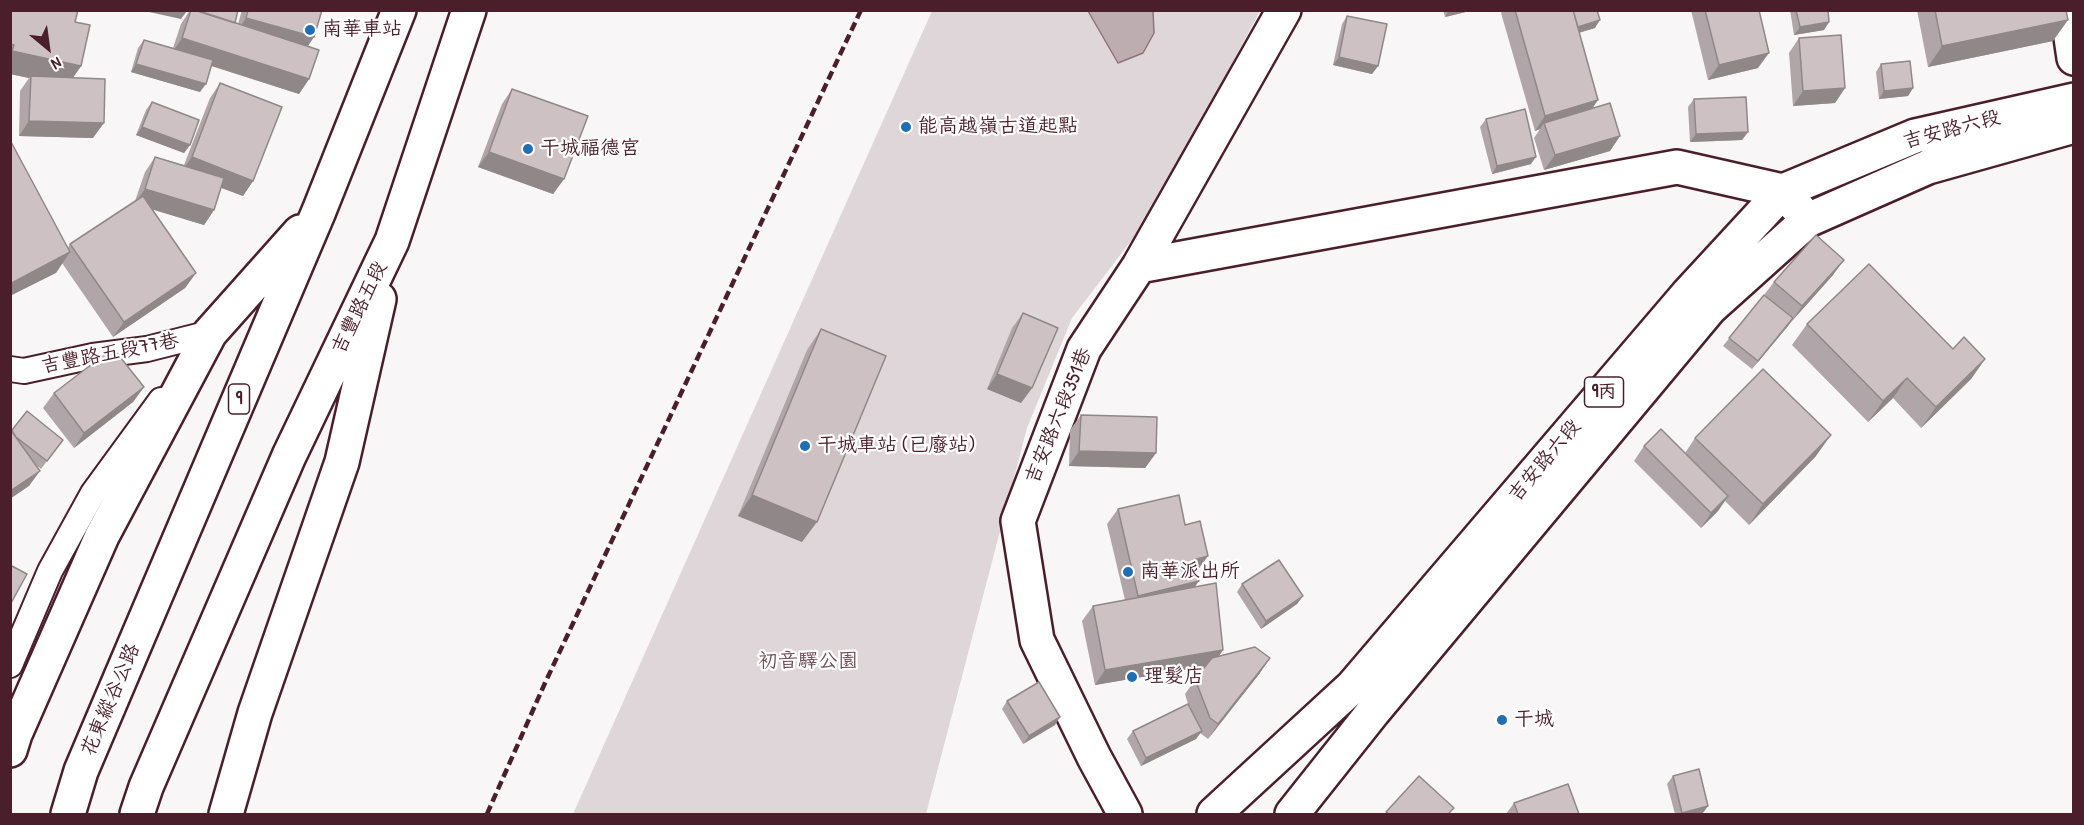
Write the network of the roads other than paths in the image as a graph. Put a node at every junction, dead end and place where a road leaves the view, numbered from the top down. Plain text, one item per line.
1 (399, 10) edge
2 (469, 10) edge
3 (1284, 10) edge
4 (2067, 10) edge
5 (2073, 58) edge
6 (2073, 100) edge
7 (2073, 126) edge
8 (1783, 191) junction
9 (320, 211) junction
10 (1808, 220) junction
11 (392, 241) junction
12 (1139, 266) junction
13 (210, 333) junction
14 (10, 369) edge
15 (10, 665) edge
16 (10, 750) edge
17 (68, 814) edge
18 (137, 814) edge
19 (226, 814) edge
20 (1125, 814) edge
21 (1215, 814) edge
22 (1292, 814) edge

1 - 9 main road, 9
2 - 11 main road, 吉豐路五段
3 - 12 main road, 吉安路六段351巷
4 - 5 main road
6 - 8 main road, 吉安路六段 / 9丙
7 - 10 main road, 吉安路六段 / 9丙
8 - 10 main road
8 - 12 main road
8 - 21 main road, 吉安路六段 / 9丙
9 - 13 main road
9 - 17 main road, 花東縱谷公路 / 9
10 - 22 main road, 吉安路六段 / 9丙
11 - 18 main road, 吉豐路五段
11 - 19 main road
12 - 20 main road, 吉安路六段351巷
13 - 14 lane, 吉豐路五段77巷
13 - 15 lane
13 - 16 main road

